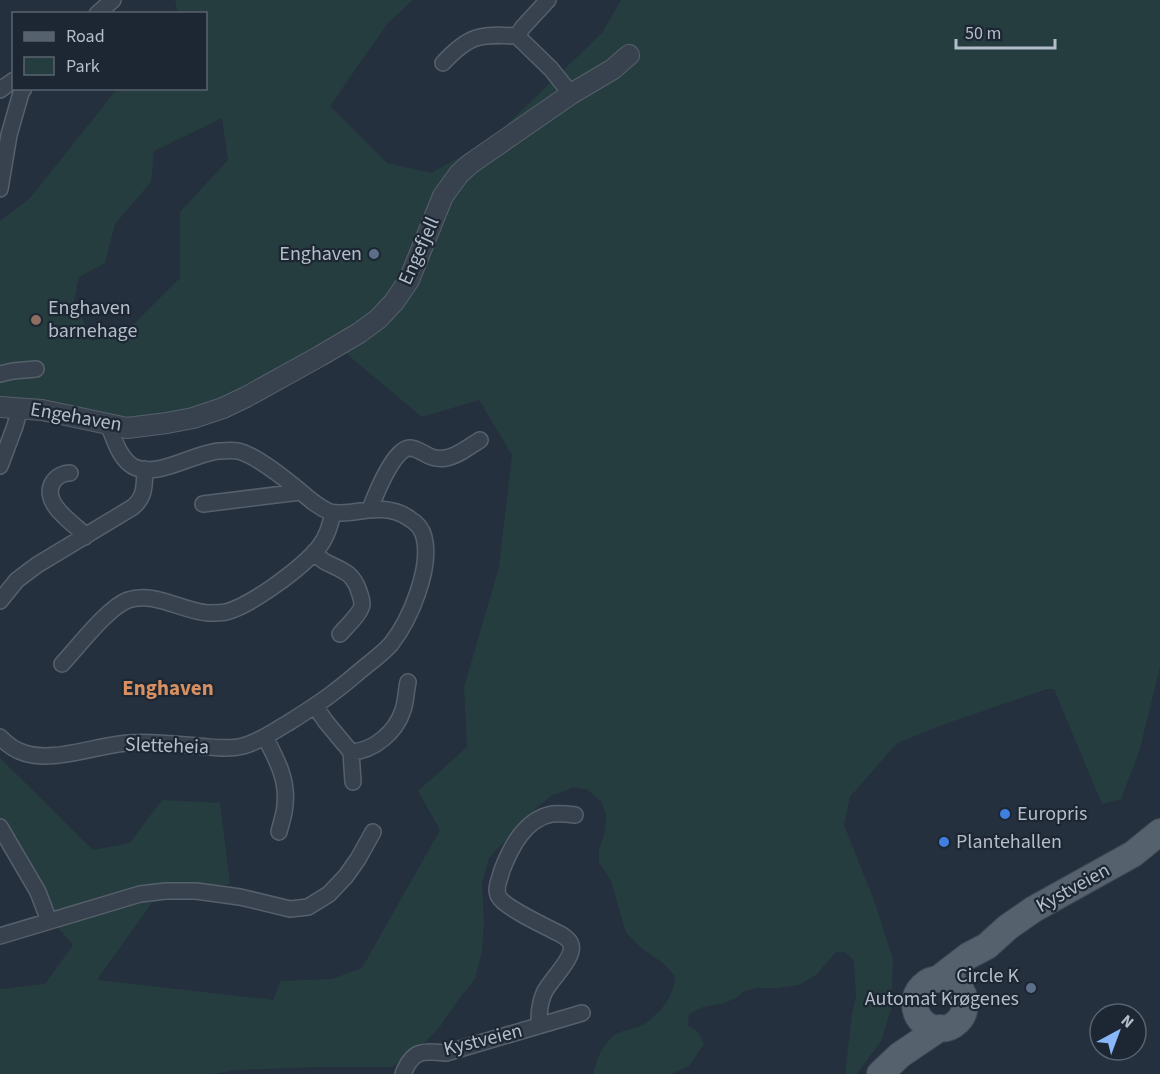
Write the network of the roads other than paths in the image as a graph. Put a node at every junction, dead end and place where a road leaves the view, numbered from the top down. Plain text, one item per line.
1 (113, 0) edge
2 (548, 0) edge
3 (99, 12) edge
4 (517, 36) junction
5 (629, 56) dead end
6 (443, 63) dead end
7 (23, 90) edge
8 (571, 94) junction
9 (0, 189) edge
10 (36, 369) dead end
11 (0, 374) edge
12 (0, 406) edge
13 (20, 408) junction
14 (108, 424) junction
15 (152, 425) joint
16 (480, 440) dead end
17 (0, 466) edge
18 (145, 469) junction
19 (70, 473) dead end
20 (300, 492) junction
21 (203, 504) dead end
22 (370, 509) junction
23 (333, 513) junction
24 (85, 537) junction
25 (314, 552) junction
26 (0, 601) edge
27 (340, 634) dead end
28 (62, 664) dead end
29 (408, 682) dead end
30 (315, 706) junction
31 (0, 737) edge
32 (265, 737) junction
33 (351, 752) junction
34 (353, 782) dead end
35 (575, 815) dead end
36 (0, 827) edge
37 (279, 832) dead end
38 (373, 832) dead end
39 (1160, 832) edge
40 (49, 921) junction
41 (0, 936) edge
42 (987, 946) junction
43 (938, 979) junction
44 (964, 998) junction
45 (916, 1010) junction
46 (582, 1013) dead end
47 (539, 1026) junction
48 (940, 1028) junction
49 (404, 1074) edge
50 (879, 1074) edge

1 - 3 street
2 - 4 street
4 - 6 street
4 - 8 street
5 - 8 street, Engefjell
7 - 9 street
8 - 15 street, Engefjell
10 - 11 street
12 - 13 street, Engehaven
13 - 14 street, Engehaven
13 - 17 street
14 - 15 street, Engehaven
14 - 18 street
16 - 22 street
18 - 20 street
18 - 24 street
19 - 24 street
20 - 21 street
20 - 23 street
22 - 23 street, Sletteheia
22 - 30 street, Sletteheia
23 - 25 street
24 - 26 street
25 - 27 street
25 - 28 street
29 - 33 street
30 - 32 street, Sletteheia
30 - 33 street
31 - 32 street, Sletteheia
32 - 37 street
33 - 34 street
35 - 47 street, Kystveien
36 - 40 street
38 - 40 street
39 - 42 main road, Kystveien
40 - 41 street
42 - 43 main road, Kystveien
42 - 44 main road, Kystveien
43 - 44 main road
43 - 45 main road
44 - 48 main road
45 - 48 main road
45 - 50 main road
46 - 47 street, Kystveien
47 - 49 street, Kystveien
48 - 50 main road

